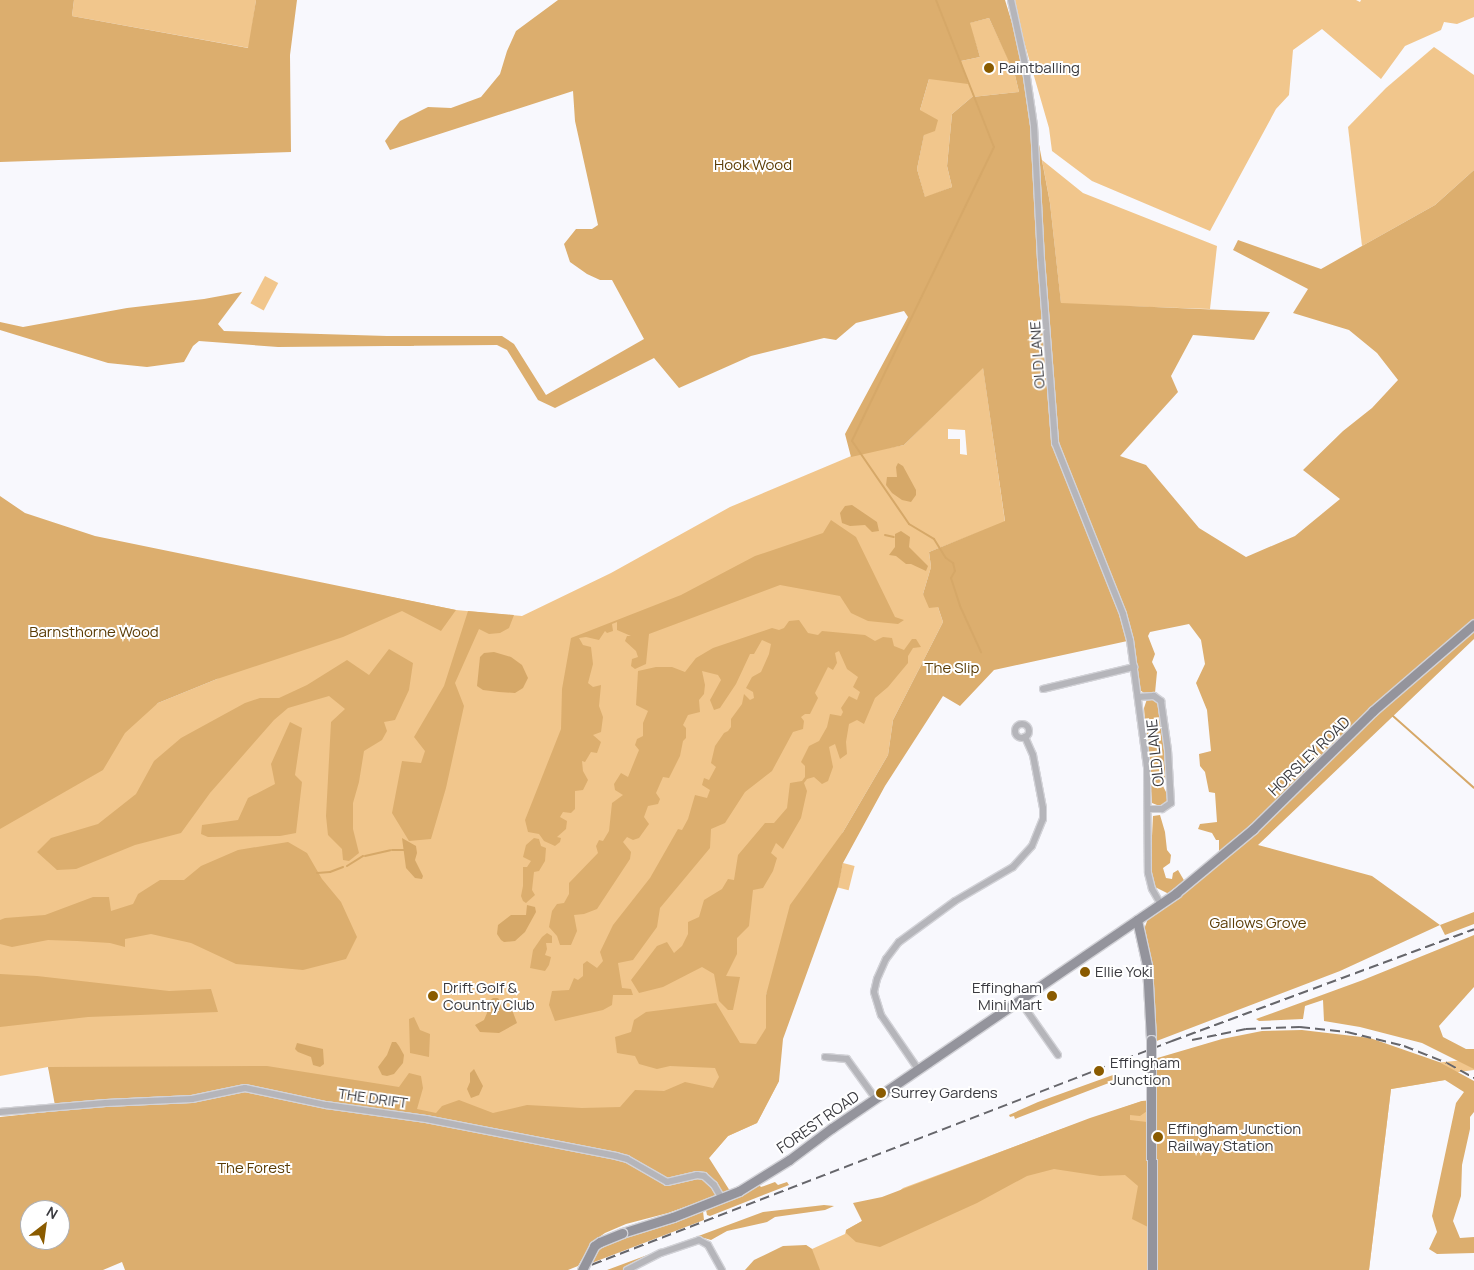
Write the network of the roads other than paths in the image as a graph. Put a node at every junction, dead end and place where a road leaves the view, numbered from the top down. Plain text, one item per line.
1 (1011, 0) edge
2 (1474, 624) edge
3 (1134, 667) junction
4 (1043, 689) dead end
5 (1138, 697) junction
6 (1025, 738) dead end
7 (1148, 809) junction
8 (1160, 903) junction
9 (1137, 920) junction
10 (1128, 926) junction
11 (1140, 938) junction
12 (1020, 1001) junction
13 (1058, 1055) dead end
14 (825, 1057) dead end
15 (918, 1069) junction
16 (876, 1099) junction
17 (0, 1112) edge
18 (722, 1199) junction
19 (582, 1270) edge
20 (627, 1270) edge
21 (722, 1270) edge
22 (1152, 1270) edge

1 - 3 street, OLD LANE
2 - 8 street, HORSLEY ROAD
3 - 4 street
3 - 5 street, OLD LANE
5 - 7 street, OLD LANE
5 - 7 street, OLD LANE
6 - 15 street
7 - 8 street, OLD LANE
8 - 9 street, FOREST ROAD
9 - 10 street, FOREST ROAD
9 - 11 street
10 - 11 street
10 - 12 street, FOREST ROAD
11 - 22 street, bridge
12 - 13 street
12 - 15 street, FOREST ROAD
14 - 16 street
15 - 16 street, FOREST ROAD
16 - 18 street, FOREST ROAD
17 - 18 street, THE DRIFT
18 - 19 street, FOREST ROAD, bridge
20 - 21 street

